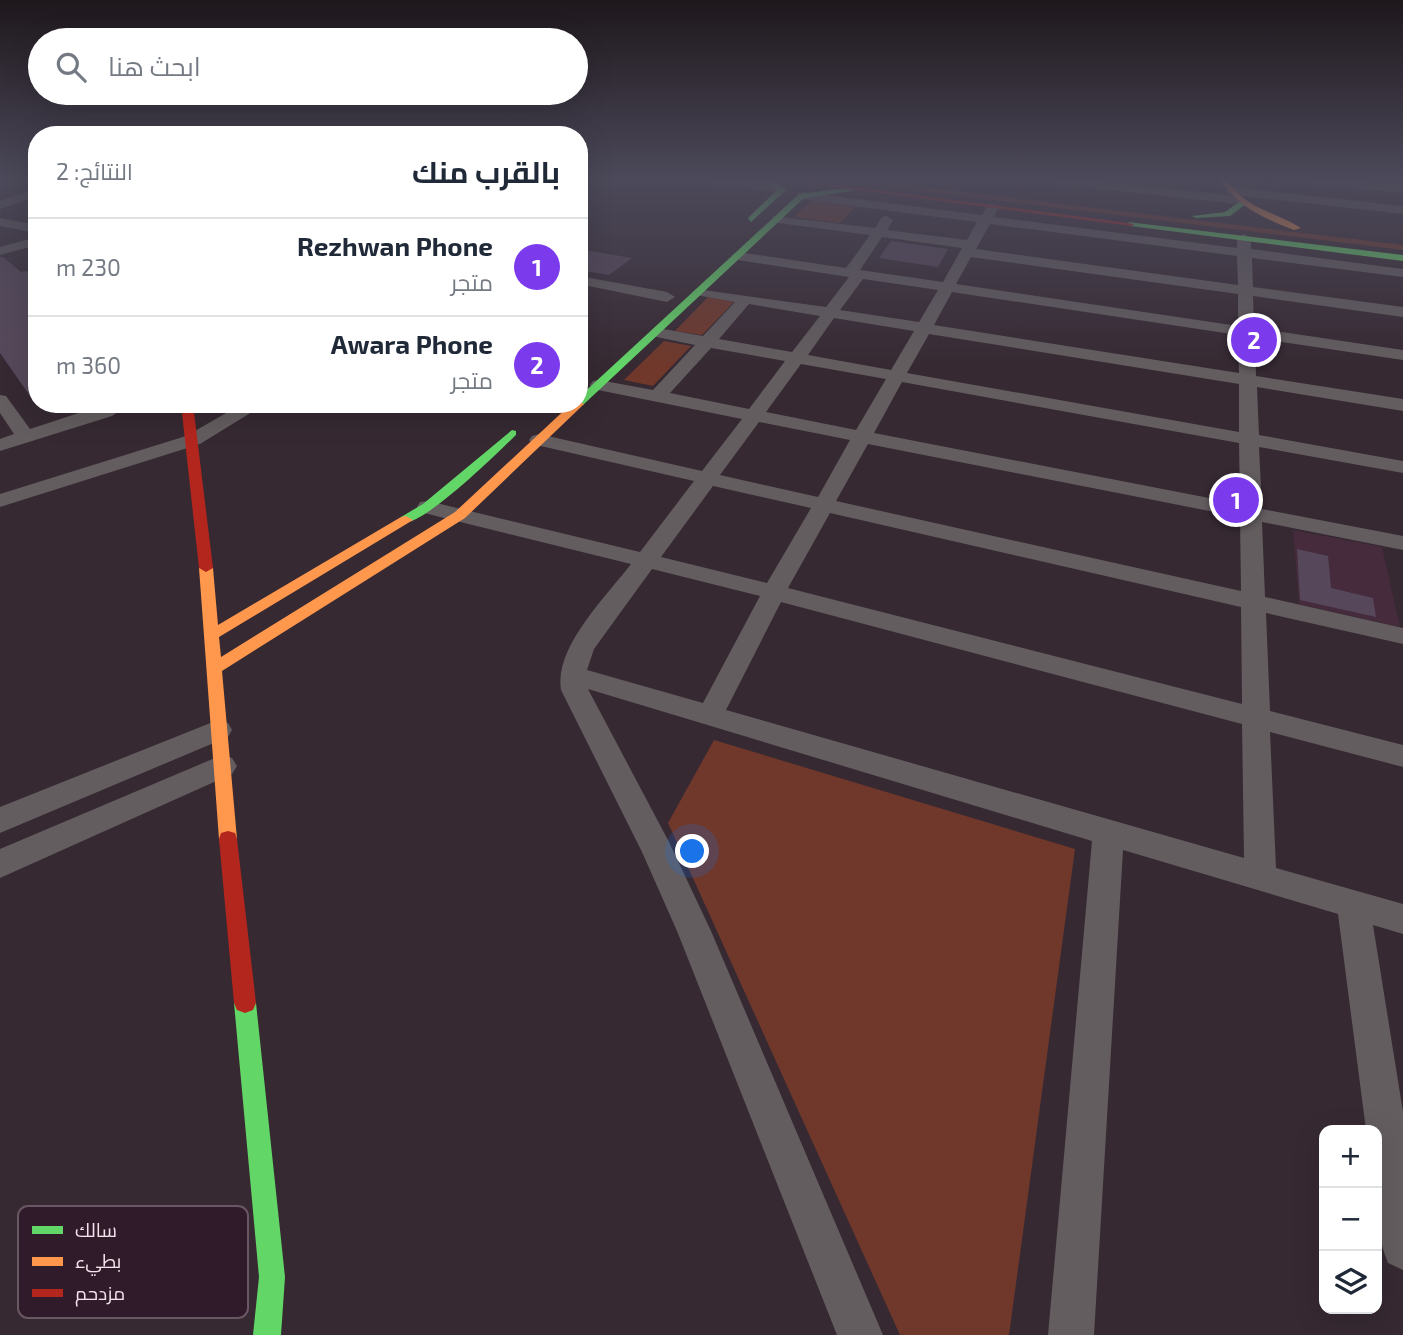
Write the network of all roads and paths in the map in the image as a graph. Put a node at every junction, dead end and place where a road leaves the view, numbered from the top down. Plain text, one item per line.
1 (728, 241) edge
2 (754, 241) edge
3 (873, 241) edge
4 (931, 241) edge
5 (973, 241) edge
6 (1215, 241) edge
7 (28, 243) edge
8 (28, 244) edge
9 (0, 245) edge
10 (1244, 245) junction
11 (969, 248) junction
12 (0, 251) edge
13 (738, 256) junction
14 (1403, 257) edge
15 (855, 273) junction
16 (1403, 273) edge
17 (693, 275) dead end
18 (588, 281) edge
19 (947, 286) junction
20 (1243, 290) junction
21 (701, 292) junction
22 (671, 293) joint
23 (746, 299) junction
24 (831, 312) junction
25 (1403, 312) edge
26 (648, 314) dead end
27 (924, 326) junction
28 (1245, 331) junction
29 (658, 333) junction
30 (707, 342) junction
31 (1403, 355) edge
32 (795, 360) junction
33 (895, 378) junction
34 (1246, 379) junction
35 (599, 385) junction
36 (588, 395) edge
37 (659, 396) junction
38 (0, 400) edge
39 (1403, 405) edge
40 (102, 413) edge
41 (188, 413) edge
42 (240, 413) edge
43 (569, 413) edge
44 (753, 416) junction
45 (525, 421) dead end
46 (26, 437) junction
47 (861, 437) junction
48 (193, 440) junction
49 (539, 440) junction
50 (1248, 440) junction
51 (0, 445) edge
52 (1403, 467) edge
53 (706, 479) junction
54 (0, 501) edge
55 (823, 504) junction
56 (428, 507) junction
57 (1250, 513) junction
58 (460, 515) junction
59 (1403, 543) edge
60 (645, 561) junction
61 (774, 592) junction
62 (1252, 602) junction
63 (210, 636) junction
64 (1403, 636) edge
65 (214, 669) junction
66 (572, 675) junction
67 (709, 717) junction
68 (1255, 718) junction
69 (218, 730) junction
70 (1403, 756) edge
71 (222, 766) junction
72 (0, 820) edge
73 (1108, 832) junction
74 (0, 864) edge
75 (1260, 877) junction
76 (1353, 904) junction
77 (1403, 919) edge
78 (1403, 1248) edge
79 (267, 1335) edge
80 (860, 1335) edge
81 (1071, 1335) edge

1 - 17 main road
2 - 13 main road
3 - 15 street
4 - 11 street
5 - 11 street
6 - 10 main road
7 - 9 street
8 - 12 street
10 - 14 main road
10 - 16 street
10 - 20 street
11 - 19 street
11 - 20 street
13 - 15 street
13 - 21 main road
15 - 19 street
15 - 24 street
18 - 22 street
19 - 27 street
19 - 28 street
20 - 25 street
20 - 28 street
21 - 23 street
21 - 29 main road
22 - 26 main road
23 - 24 street
23 - 30 street
24 - 27 street
24 - 32 street
27 - 33 street
27 - 34 street
28 - 31 street
28 - 34 street
29 - 30 street
29 - 35 main road
30 - 32 street
30 - 37 street
32 - 33 street
32 - 44 street
33 - 47 street
33 - 50 street
34 - 39 street
34 - 50 street
35 - 36 main road
35 - 37 street
37 - 44 street
38 - 46 street
40 - 46 street
41 - 48 main road
42 - 48 street
43 - 49 main road
44 - 47 street
44 - 53 street
45 - 56 main road
46 - 51 street
47 - 55 street
47 - 57 street
48 - 54 street
48 - 63 main road
49 - 53 street
49 - 58 main road
50 - 52 street
50 - 57 street
53 - 55 street
53 - 60 street
55 - 61 street
55 - 62 street
56 - 58 street
56 - 63 main road
57 - 59 street
57 - 62 street
58 - 60 street
58 - 65 main road
60 - 61 street
60 - 66 street
61 - 67 street
61 - 68 street
62 - 64 street
62 - 68 street
63 - 65 main road
65 - 69 main road
66 - 67 street
66 - 80 street
67 - 73 street
68 - 70 street
68 - 75 street
69 - 71 main road
69 - 72 street
71 - 74 street
71 - 79 main road
73 - 75 street
73 - 81 street
75 - 76 street
76 - 77 street
76 - 78 street

